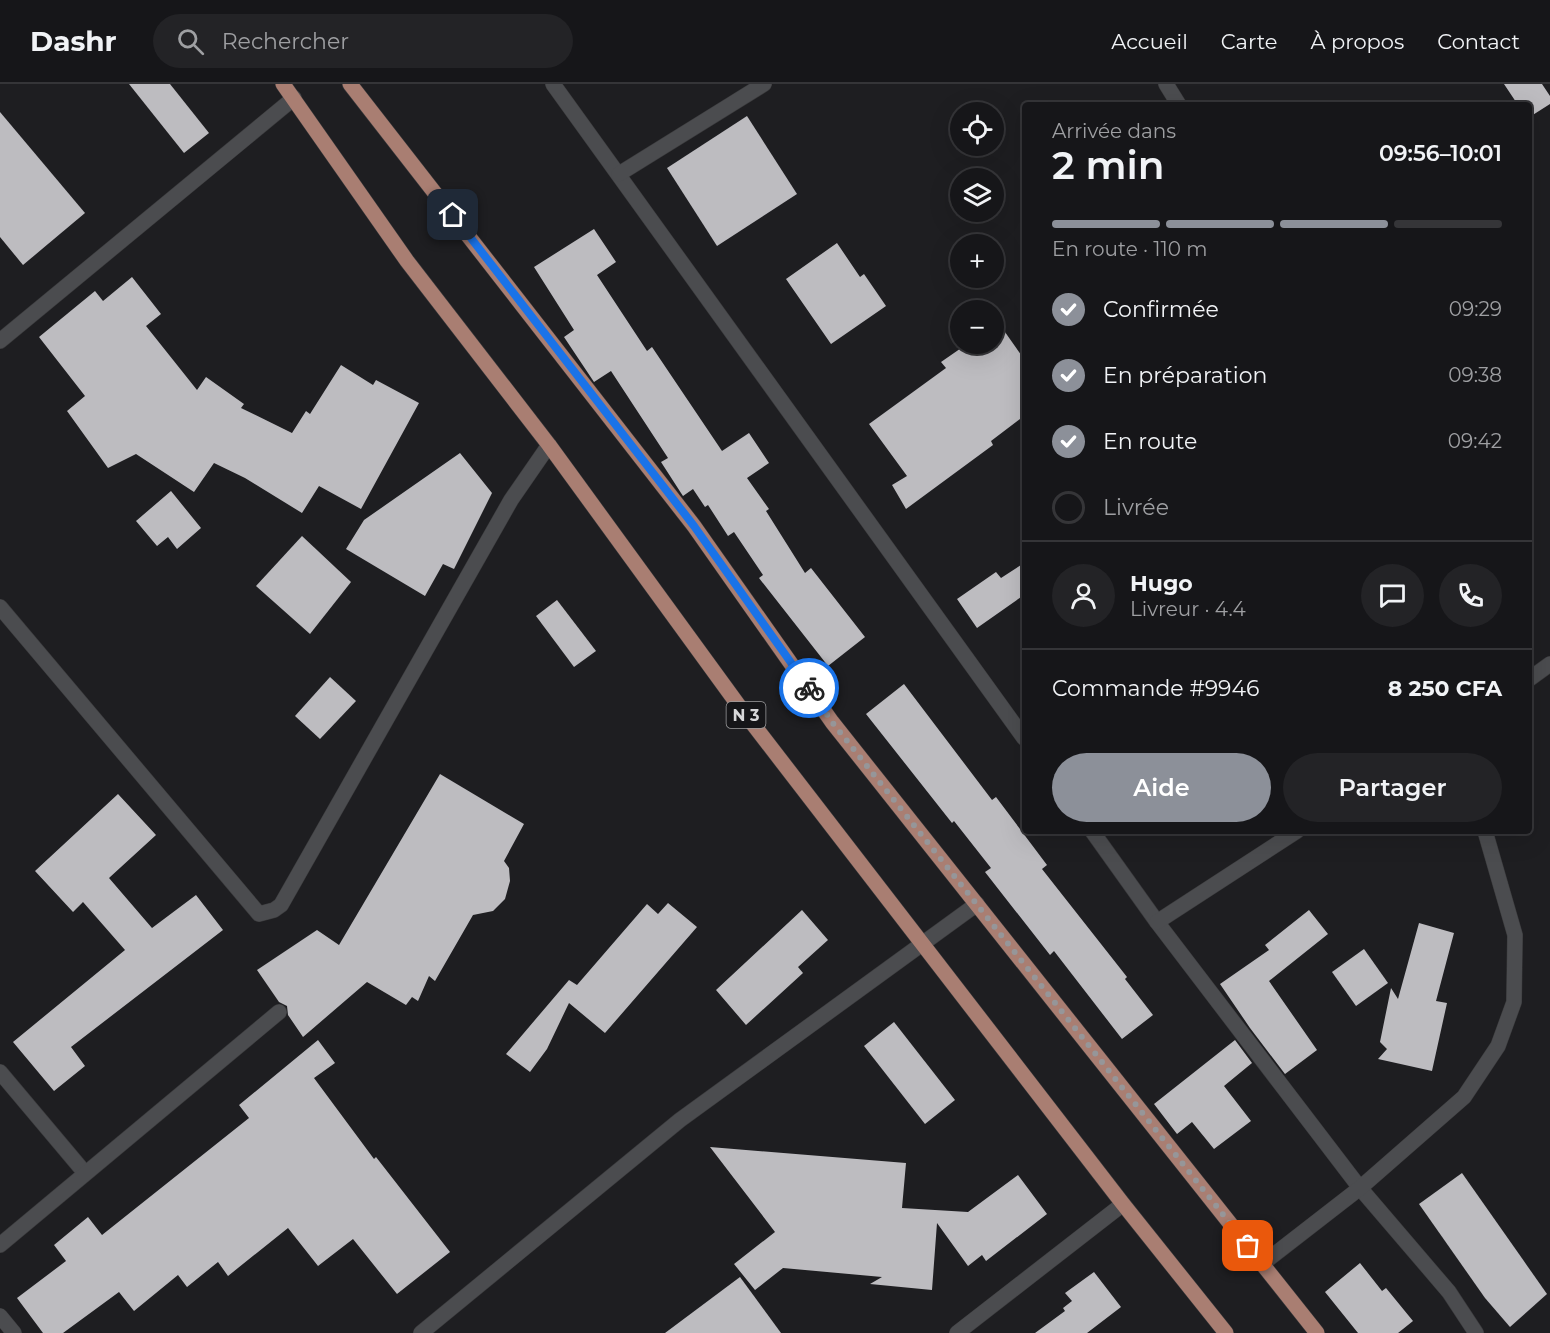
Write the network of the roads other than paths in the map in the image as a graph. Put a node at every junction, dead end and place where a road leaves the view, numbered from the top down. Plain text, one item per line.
1 (283, 84) edge
2 (350, 84) edge
3 (553, 84) edge
4 (764, 84) edge
5 (1166, 84) edge
6 (294, 98) junction
7 (1177, 102) edge
8 (619, 174) junction
9 (0, 340) edge
10 (549, 445) junction
11 (0, 607) edge
12 (1550, 664) edge
13 (1532, 673) edge
14 (1022, 735) edge
15 (1094, 834) edge
16 (1292, 834) edge
17 (1486, 834) edge
18 (976, 904) junction
19 (1157, 922) junction
20 (921, 944) junction
21 (279, 1012) dead end
22 (0, 1072) edge
23 (85, 1173) junction
24 (1360, 1188) junction
25 (1123, 1204) junction
26 (0, 1245) edge
27 (1262, 1264) junction
28 (0, 1316) edge
29 (14, 1333) edge
30 (421, 1333) edge
31 (957, 1333) edge
32 (1226, 1333) edge
33 (1317, 1333) edge
34 (1476, 1333) edge

1 - 6 main road, N 3
2 - 18 main road
3 - 8 street
4 - 8 street
5 - 7 street
6 - 9 street
6 - 10 main road, N 3
8 - 14 street
10 - 11 street
10 - 20 main road, N 3
12 - 13 street
15 - 19 street
16 - 19 street
17 - 24 street
18 - 20 street
18 - 27 main road
19 - 24 street
20 - 25 main road, N 3
20 - 30 street
21 - 23 street
22 - 23 street
23 - 26 street
24 - 27 street
24 - 34 street
25 - 31 street
25 - 32 main road, N 3
27 - 33 main road
28 - 29 street

